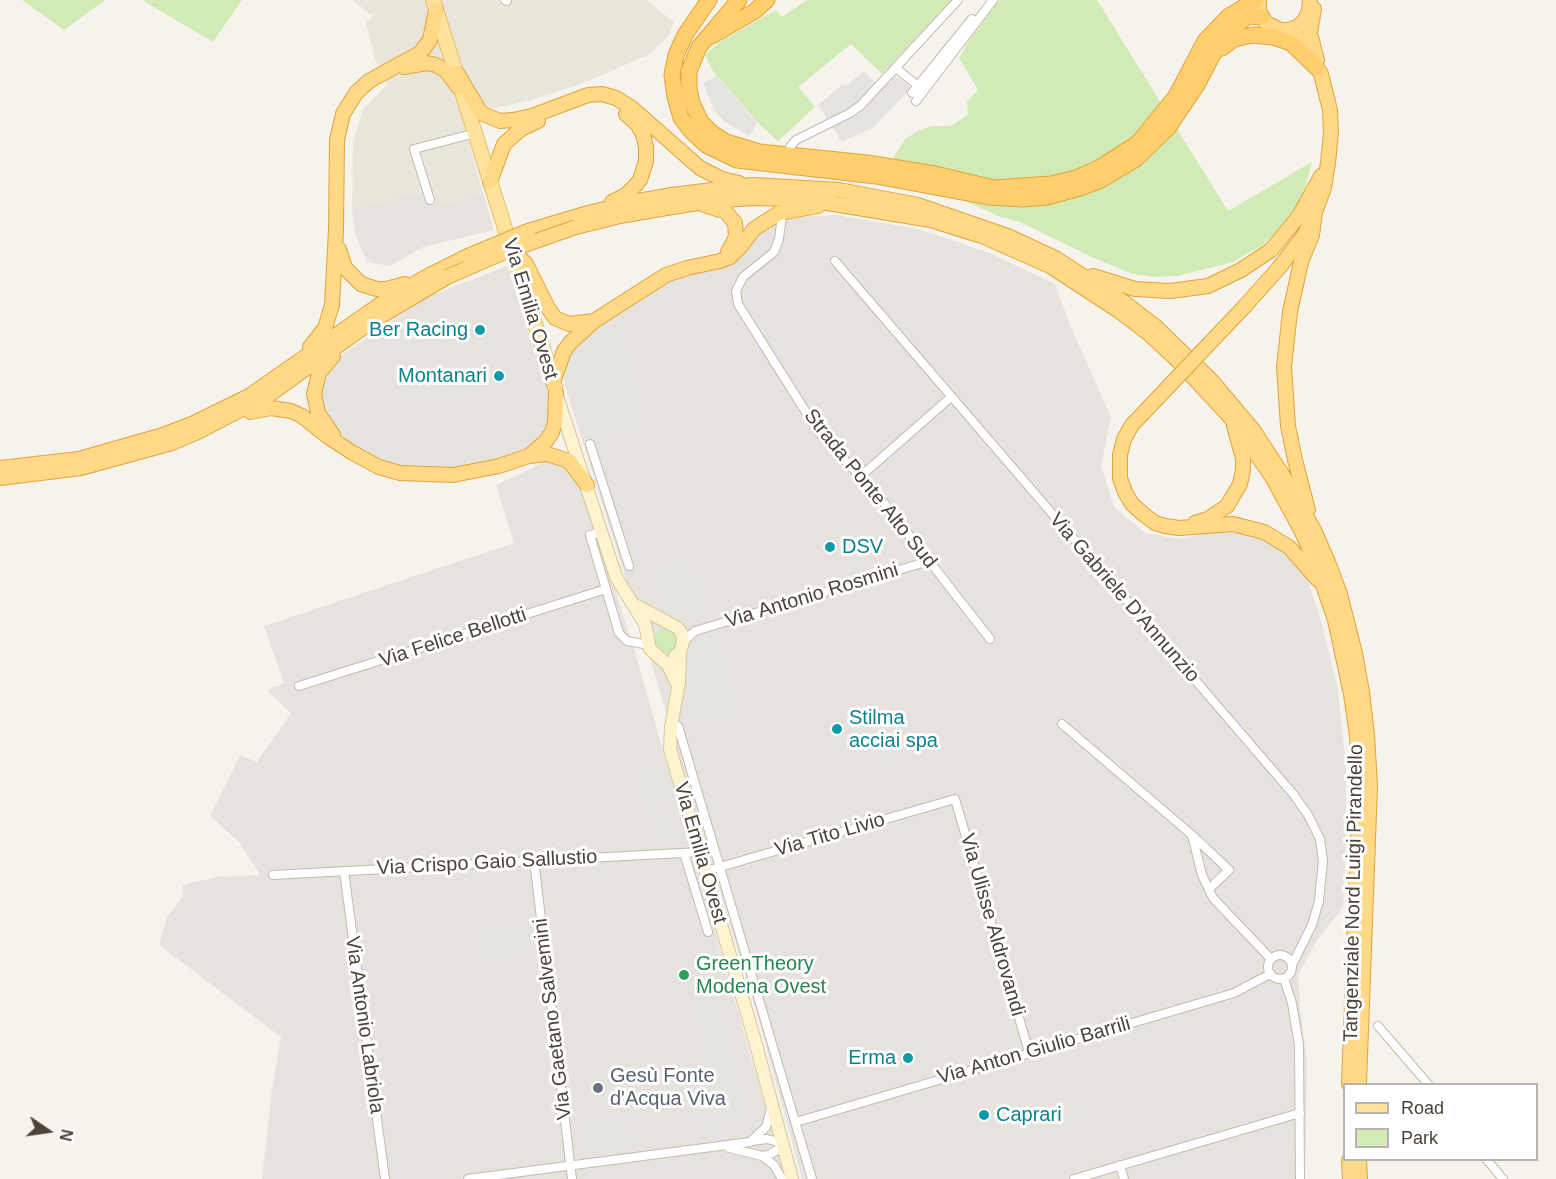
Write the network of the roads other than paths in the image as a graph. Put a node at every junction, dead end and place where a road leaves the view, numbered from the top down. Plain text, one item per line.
1 (709, 0) edge
2 (739, 0) edge
3 (767, 0) edge
4 (958, 0) edge
5 (988, 0) edge
6 (993, 0) edge
7 (1244, 0) edge
8 (1258, 0) edge
9 (1312, 0) edge
10 (435, 5) edge
11 (1234, 13) junction
12 (1262, 17) junction
13 (1304, 21) junction
14 (1288, 30) junction
15 (705, 40) junction
16 (1211, 58) junction
17 (1317, 67) junction
18 (896, 68) junction
19 (384, 72) junction
20 (457, 73) junction
21 (922, 88) junction
22 (464, 94) junction
23 (914, 97) dead end
24 (476, 133) junction
25 (790, 147) dead end
26 (1328, 163) junction
27 (490, 182) junction
28 (753, 185) junction
29 (430, 200) dead end
30 (694, 203) junction
31 (834, 204) junction
32 (1315, 212) junction
33 (782, 216) dead end
34 (575, 220) junction
35 (336, 230) junction
36 (511, 249) junction
37 (835, 261) dead end
38 (715, 262) junction
39 (1074, 270) junction
40 (445, 273) junction
41 (424, 278) junction
42 (594, 321) junction
43 (371, 322) junction
44 (554, 387) junction
45 (249, 396) junction
46 (951, 397) junction
47 (1231, 418) junction
48 (196, 433) junction
49 (339, 444) junction
50 (590, 444) dead end
51 (529, 456) junction
52 (0, 468) edge
53 (861, 476) junction
54 (0, 478) edge
55 (602, 480) junction
56 (587, 485) junction
57 (1179, 528) junction
58 (1314, 530) junction
59 (602, 532) junction
60 (929, 561) junction
61 (628, 566) dead end
62 (606, 589) junction
63 (1324, 589) junction
64 (634, 604) junction
65 (673, 625) junction
66 (695, 631) junction
67 (990, 639) dead end
68 (646, 641) junction
69 (681, 646) junction
70 (660, 657) junction
71 (299, 686) dead end
72 (676, 699) junction
73 (1062, 724) dead end
74 (678, 726) dead end
75 (955, 799) joint
76 (1192, 835) junction
77 (700, 852) junction
78 (684, 853) junction
79 (534, 860) junction
80 (719, 867) junction
81 (344, 871) junction
82 (705, 871) junction
83 (273, 875) dead end
84 (1209, 889) junction
85 (708, 932) dead end
86 (1271, 959) junction
87 (1292, 965) junction
88 (1270, 974) junction
89 (1284, 979) junction
90 (1378, 1026) dead end
91 (771, 1036) junction
92 (755, 1041) junction
93 (1029, 1052) junction
94 (1349, 1083) edge
95 (1359, 1083) edge
96 (1427, 1083) edge
97 (772, 1102) junction
98 (1300, 1113) junction
99 (796, 1122) junction
100 (750, 1142) junction
101 (782, 1143) junction
102 (723, 1146) junction
103 (762, 1156) junction
104 (1349, 1161) edge
105 (1359, 1161) edge
106 (1488, 1161) edge
107 (1120, 1165) junction
108 (570, 1166) junction
109 (385, 1179) edge
110 (468, 1179) edge
111 (572, 1179) edge
112 (782, 1179) edge
113 (792, 1179) edge
114 (812, 1179) edge
115 (1074, 1179) edge
116 (1124, 1179) edge
117 (1299, 1179) edge
118 (1350, 1179) edge
119 (1360, 1179) edge
120 (1503, 1179) edge

1 - 16 highway
2 - 15 highway
3 - 15 highway
4 - 18 street
5 - 21 street
6 - 21 street
7 - 11 highway
8 - 11 highway
8 - 12 highway
9 - 13 highway
9 - 17 highway
10 - 19 highway
10 - 20 main road, Via Emilia Ovest
11 - 15 highway
12 - 14 highway
12 - 16 highway
13 - 14 highway
13 - 17 highway
14 - 17 highway
16 - 17 highway
17 - 26 highway
18 - 21 street
18 - 25 street
19 - 22 highway
19 - 35 highway
20 - 22 main road, Via Emilia Ovest
20 - 28 highway
21 - 23 street
22 - 24 main road, Via Emilia Ovest
24 - 27 main road, Via Emilia Ovest
24 - 29 street
26 - 32 highway
26 - 39 highway
27 - 34 highway
27 - 36 main road, Via Emilia Ovest
28 - 34 highway, Tangenziale Nord Luigi Pirandello
28 - 39 highway, Tangenziale Nord Luigi Pirandello
30 - 31 highway, Tangenziale Nord Luigi Pirandello
30 - 34 highway, Tangenziale Nord Luigi Pirandello
30 - 38 highway
31 - 38 highway
31 - 47 highway, Tangenziale Nord Luigi Pirandello
32 - 57 highway, bridge
32 - 58 highway
33 - 53 street, Strada Ponte Alto Sud
34 - 40 highway, Tangenziale Nord Luigi Pirandello, bridge
35 - 41 highway
35 - 45 highway
36 - 42 highway
36 - 44 main road, Via Emilia Ovest
37 - 46 street, Via Gabriele D'Annunzio
38 - 42 highway
39 - 58 highway, Tangenziale Nord Luigi Pirandello
40 - 41 highway, Tangenziale Nord Luigi Pirandello
40 - 43 highway, Tangenziale Nord Luigi Pirandello
41 - 45 highway, Tangenziale Nord Luigi Pirandello
42 - 44 highway
43 - 48 highway, Tangenziale Nord Luigi Pirandello
43 - 49 highway
44 - 51 highway
44 - 56 main road, Via Emilia Ovest
45 - 52 highway, Tangenziale Nord Luigi Pirandello
46 - 53 street
46 - 87 street, Via Gabriele D'Annunzio
47 - 57 highway
47 - 63 highway, Tangenziale Nord Luigi Pirandello
48 - 49 highway
48 - 54 highway
49 - 51 highway
50 - 55 street
51 - 56 highway
53 - 60 street, Strada Ponte Alto Sud
55 - 56 street
55 - 61 street
56 - 59 main road, Via Emilia Ovest
57 - 63 highway
58 - 95 highway, Tangenziale Nord Luigi Pirandello
59 - 62 street
59 - 64 main road, Via Emilia Ovest
60 - 66 street, Via Antonio Rosmini
60 - 67 street, Strada Ponte Alto Sud
62 - 68 street
62 - 71 street, Via Felice Bellotti
63 - 94 highway, Tangenziale Nord Luigi Pirandello
64 - 65 main road, Via Emilia Ovest
64 - 68 main road, Via Emilia Ovest
65 - 66 street
65 - 68 main road
65 - 69 main road
66 - 69 street
68 - 70 main road
69 - 70 main road
69 - 72 main road, Via Emilia Ovest
70 - 72 main road, Via Emilia Ovest
72 - 77 main road, Via Emilia Ovest
73 - 76 street
74 - 80 street, Via Emilia Ovest
75 - 80 street, Via Tito Livio
75 - 93 street, Via Ulisse Aldrovandi
76 - 84 street
76 - 84 street
77 - 78 street, Via Crispo Gaio Sallustio
77 - 82 main road, Via Emilia Ovest
78 - 79 street, Via Crispo Gaio Sallustio
78 - 85 street, Via Emilia Ovest
79 - 81 street, Via Crispo Gaio Sallustio
79 - 108 street, Via Gaetano Salvemini
80 - 82 street, Via Tito Livio
80 - 91 street, Via Emilia Ovest
81 - 83 street, Via Crispo Gaio Sallustio
81 - 109 street, Via Antonio Labriola
82 - 92 main road, Via Emilia Ovest
84 - 86 street
86 - 87 street
86 - 88 street
87 - 89 street
88 - 89 street
88 - 93 street, Via Anton Giulio Barrili
89 - 98 street
90 - 96 street
91 - 92 street
91 - 99 street, Via Emilia Ovest
92 - 97 main road, Via Emilia Ovest
93 - 99 street, Via Anton Giulio Barrili
97 - 100 street
97 - 101 main road, Via Emilia Ovest
98 - 107 street
98 - 117 street
99 - 114 street, Via Emilia Ovest
100 - 101 street
100 - 102 street
101 - 103 street
101 - 113 main road, Via Emilia Ovest
102 - 103 street
102 - 108 street
103 - 112 street
104 - 118 highway
105 - 119 highway
106 - 120 street
107 - 115 street
107 - 116 street
108 - 110 street
108 - 111 street, Via Gaetano Salvemini

